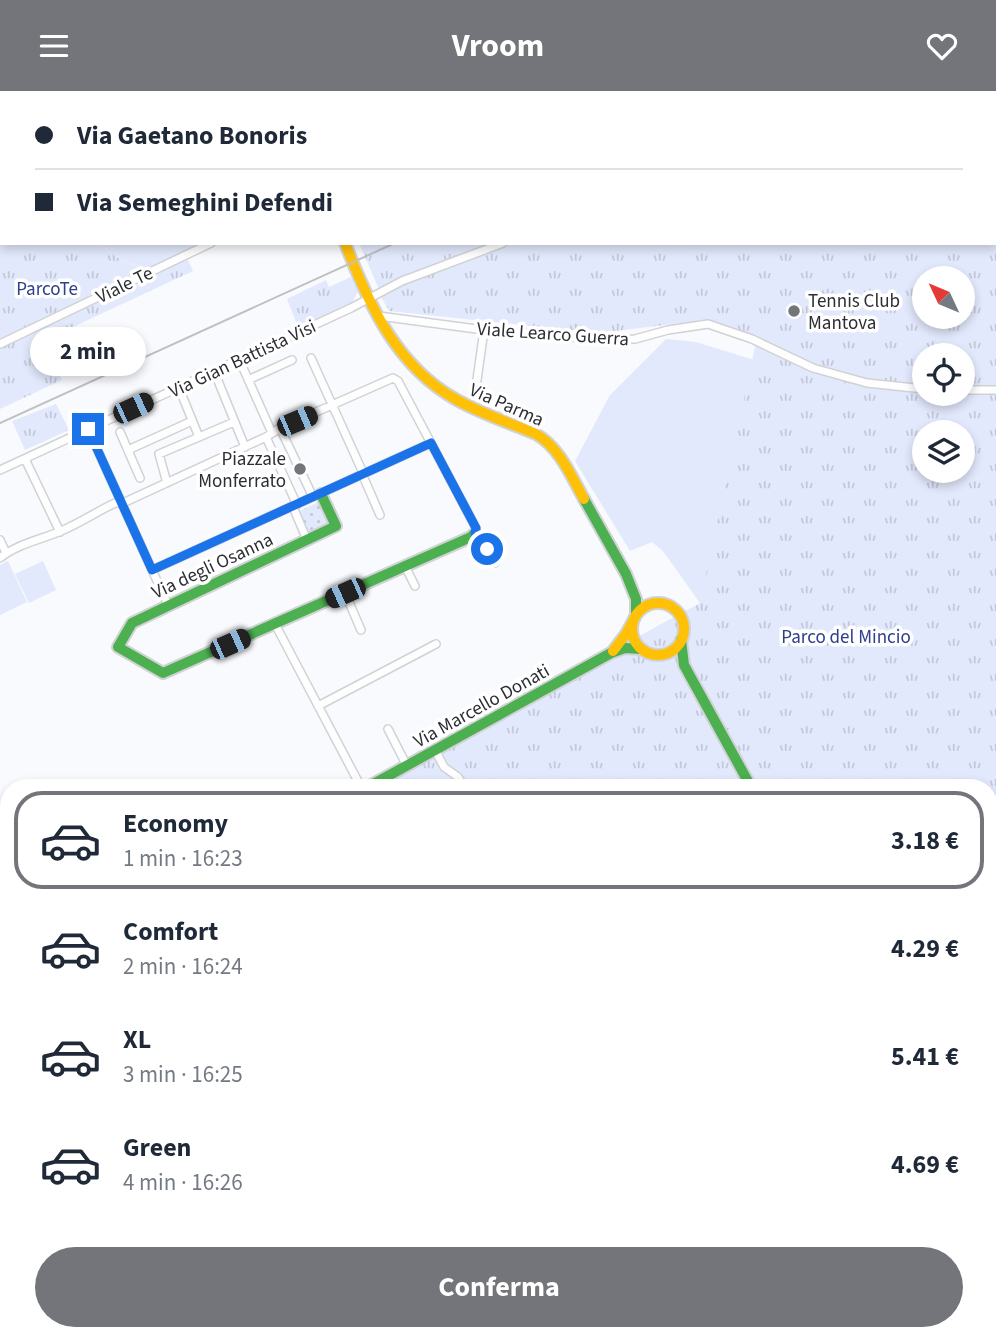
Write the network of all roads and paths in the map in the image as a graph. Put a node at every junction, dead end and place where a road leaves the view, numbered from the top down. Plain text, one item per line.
1 (207, 245) edge
2 (498, 245) edge
3 (350, 249) edge
4 (369, 299) junction
5 (379, 316) junction
6 (484, 330) junction
7 (0, 344) edge
8 (311, 358) dead end
9 (239, 359) junction
10 (292, 360) dead end
11 (214, 371) junction
12 (248, 380) junction
13 (476, 387) dead end
14 (179, 388) junction
15 (912, 388) edge
16 (975, 390) edge
17 (996, 390) edge
18 (332, 406) junction
19 (192, 421) junction
20 (234, 422) junction
21 (280, 428) junction
22 (88, 429) junction
23 (120, 432) dead end
24 (269, 435) junction
25 (198, 437) junction
26 (150, 439) junction
27 (431, 443) junction
28 (245, 447) junction
29 (128, 450) junction
30 (159, 454) junction
31 (25, 459) junction
32 (0, 470) edge
33 (363, 475) junction
34 (140, 478) dead end
35 (167, 483) junction
36 (317, 496) junction
37 (123, 503) junction
38 (295, 506) junction
39 (380, 515) dead end
40 (60, 531) junction
41 (475, 533) junction
42 (0, 540) edge
43 (307, 540) junction
44 (3, 555) edge
45 (495, 563) dead end
46 (405, 566) junction
47 (152, 570) junction
48 (626, 574) junction
49 (415, 586) dead end
50 (345, 593) junction
51 (662, 603) junction
52 (168, 605) junction
53 (634, 617) junction
54 (275, 624) junction
55 (362, 630) dead end
56 (681, 640) junction
57 (436, 644) dead end
58 (642, 649) junction
59 (611, 653) junction
60 (658, 655) junction
61 (693, 684) junction
62 (318, 706) junction
63 (388, 729) dead end
64 (435, 750) junction
65 (407, 766) junction
66 (357, 779) edge
67 (383, 779) edge
68 (459, 779) edge
69 (746, 779) edge

1 - 7 street, Viale Te
2 - 4 street, Via Gian Battista Visi
3 - 4 street, Via Parma
4 - 5 street, Via Parma
4 - 9 street, Via Gian Battista Visi
5 - 6 street, Viale Learco Guerra
5 - 48 street, Via Parma
6 - 13 street
6 - 15 street, Viale Learco Guerra
8 - 18 street
9 - 11 street, Via Gian Battista Visi
9 - 12 street
10 - 12 street
11 - 14 street, Via Gian Battista Visi
11 - 20 street
12 - 24 street
14 - 19 street
14 - 22 street, Via Gian Battista Visi
16 - 17 street
18 - 21 street
18 - 27 street
18 - 33 street
19 - 25 street
19 - 26 street
20 - 25 street
20 - 28 street
21 - 24 street
21 - 36 street
22 - 31 street, Via Gian Battista Visi
22 - 37 street
23 - 29 street
24 - 28 street
24 - 38 street
25 - 30 street
26 - 29 street
26 - 30 street
27 - 33 street
27 - 41 street
28 - 35 street
29 - 34 street
30 - 35 street
31 - 32 street, Via Gian Battista Visi
31 - 40 street
33 - 36 street
33 - 39 street
35 - 37 street
36 - 38 street
36 - 43 street, Via degli Osanna
37 - 40 street
37 - 47 street
38 - 43 street
38 - 47 street
40 - 44 street
41 - 45 street
41 - 46 street
42 - 44 street
43 - 52 street, Via degli Osanna
46 - 49 street
46 - 50 street
47 - 52 street
48 - 51 street, Via Parma
48 - 53 street, Via Parma
50 - 54 street
50 - 55 street
51 - 53 street
51 - 56 street
52 - 54 street, Via degli Osanna
53 - 58 street
53 - 59 street, Via Marcello Donati
54 - 62 street
56 - 60 street
56 - 61 street
57 - 62 street
58 - 59 street, Via Marcello Donati
58 - 60 street
59 - 64 street, Via Marcello Donati
60 - 61 street
61 - 69 street
62 - 66 street
63 - 65 street
64 - 65 street, Via Marcello Donati
64 - 68 street
65 - 67 street, Via Marcello Donati

